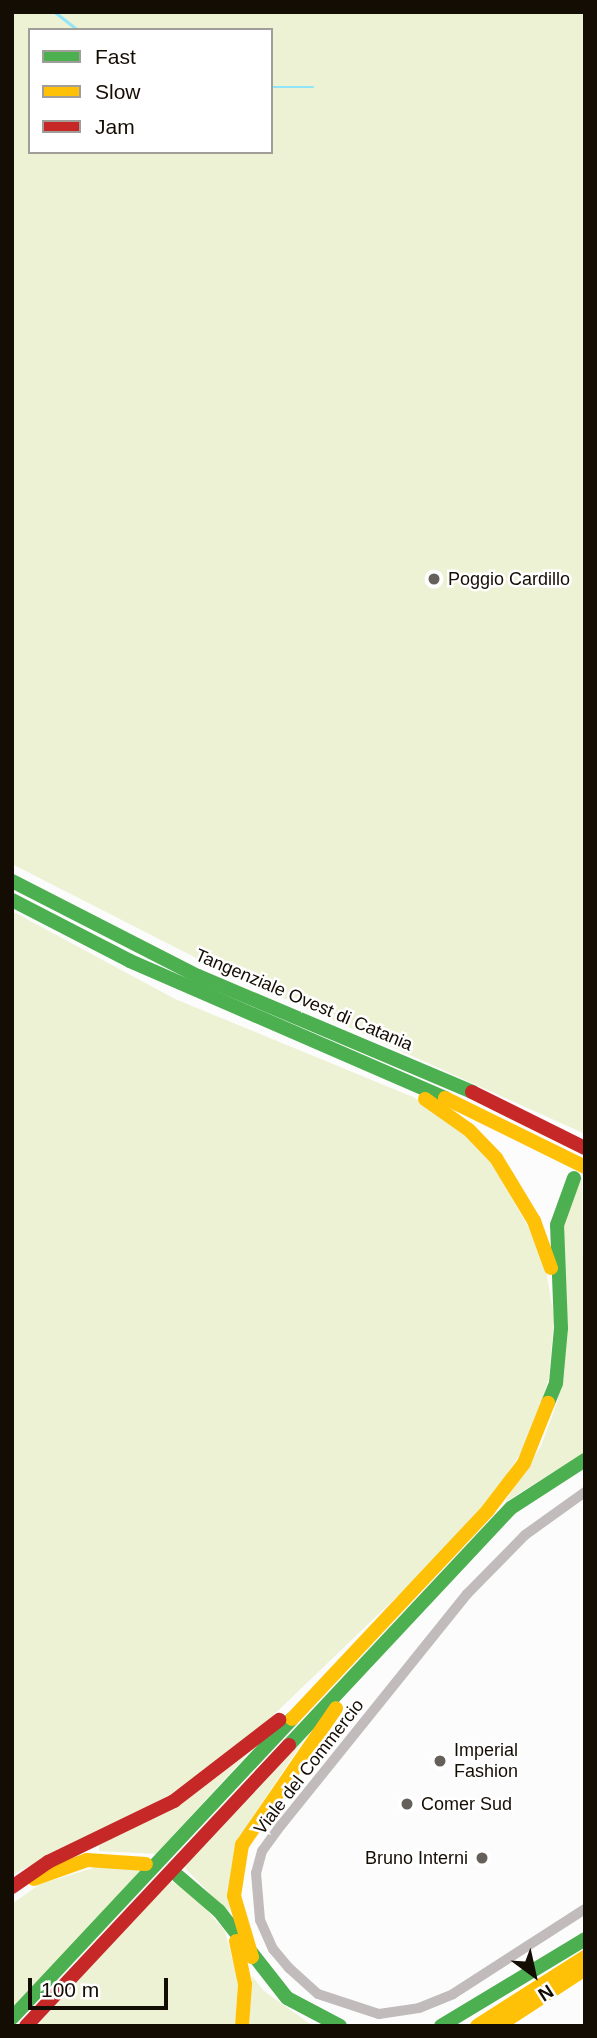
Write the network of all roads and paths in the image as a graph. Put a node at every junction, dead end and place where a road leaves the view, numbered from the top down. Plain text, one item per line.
1 (12, 881) edge
2 (12, 900) edge
3 (355, 1043) junction
4 (336, 1051) junction
5 (585, 1139) edge
6 (585, 1148) edge
7 (579, 1172) edge
8 (560, 1298) junction
9 (585, 1460) edge
10 (585, 1492) edge
11 (439, 1584) junction
12 (413, 1592) junction
13 (146, 1864) dead end
14 (178, 1876) dead end
15 (12, 1887) edge
16 (12, 1892) edge
17 (585, 1909) edge
18 (232, 1929) junction
19 (583, 1939) edge
20 (585, 1957) edge
21 (252, 1958) junction
22 (585, 1969) edge
23 (12, 2018) edge
24 (26, 2026) edge
25 (242, 2026) edge
26 (340, 2026) edge
27 (442, 2026) edge
28 (477, 2026) edge
29 (498, 2026) edge

1 - 3 main road, Tangenziale Ovest di Catania
2 - 4 main road, Tangenziale Ovest di Catania
3 - 5 main road
3 - 6 main road, Tangenziale Ovest di Catania
4 - 7 main road, Tangenziale Ovest di Catania
4 - 8 main road
7 - 8 main road
8 - 12 main road
9 - 11 main road
10 - 17 street, Viale del Commercio
11 - 21 main road
11 - 24 main road
12 - 15 main road
12 - 23 main road
13 - 16 main road
14 - 18 main road
18 - 21 main road
18 - 25 main road
19 - 27 main road
20 - 28 main road
21 - 26 main road
22 - 29 main road

